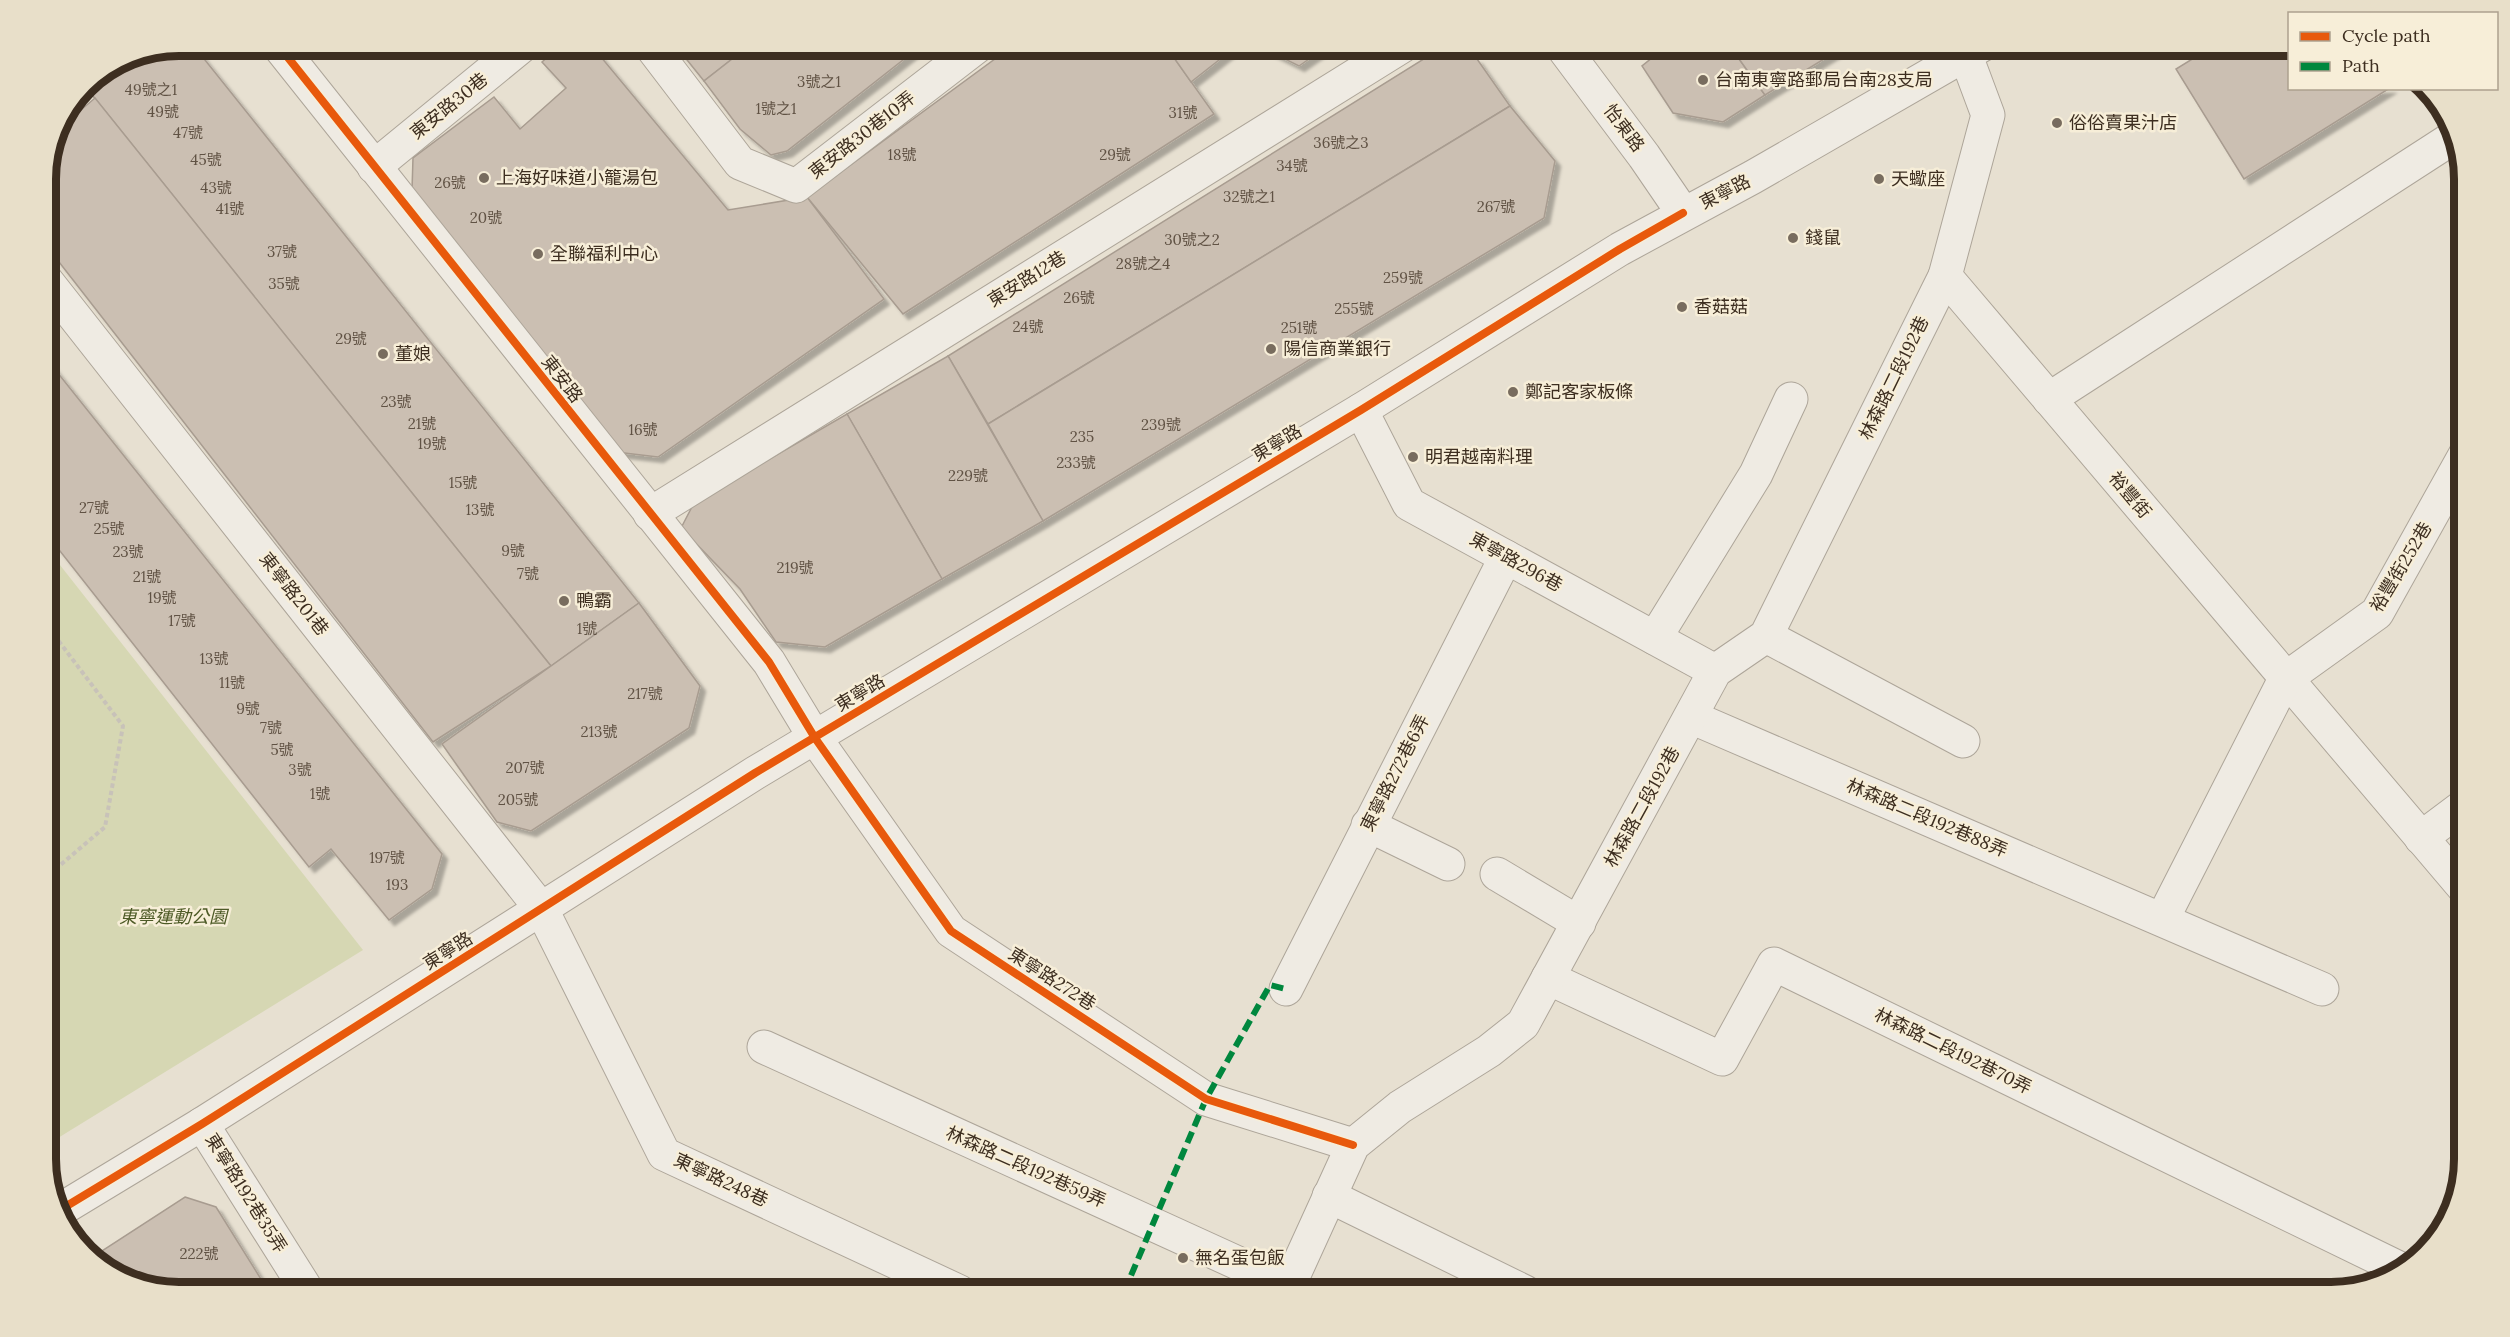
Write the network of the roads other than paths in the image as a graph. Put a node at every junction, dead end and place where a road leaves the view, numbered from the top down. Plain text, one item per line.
1 (287, 56) edge
2 (509, 56) edge
3 (658, 56) edge
4 (966, 56) edge
5 (1386, 56) edge
6 (1569, 56) edge
7 (1964, 56) edge
8 (1975, 56) edge
9 (2448, 141) edge
10 (374, 166) junction
11 (1683, 213) junction
12 (1945, 276) junction
13 (56, 293) edge
14 (1791, 399) dead end
15 (2049, 399) junction
16 (1361, 410) junction
17 (2454, 475) edge
18 (651, 514) junction
19 (1506, 557) junction
20 (1766, 636) junction
21 (1654, 638) junction
22 (1715, 671) junction
23 (2286, 679) junction
24 (1692, 717) junction
25 (815, 738) junction
26 (1963, 741) dead end
27 (2454, 813) edge
28 (1368, 825) junction
29 (2421, 838) junction
30 (1448, 864) dead end
31 (1497, 874) dead end
32 (2454, 876) edge
33 (542, 909) junction
34 (2163, 918) junction
35 (1579, 922) junction
36 (1548, 978) junction
37 (1286, 989) dead end
38 (2322, 989) dead end
39 (764, 1047) dead end
40 (202, 1124) junction
41 (1353, 1145) junction
42 (1329, 1196) junction
43 (65, 1207) edge
44 (2393, 1265) edge
45 (302, 1282) edge
46 (939, 1282) edge
47 (1272, 1282) edge
48 (1290, 1282) edge
49 (1505, 1282) edge

1 - 10 street, 東安路
2 - 10 street, 東安路30巷
3 - 4 street, 東安路30巷10弄
5 - 18 street, 東安路12巷
6 - 11 street, 怡東路
7 - 11 street, 東寧路
8 - 12 street
9 - 15 street
10 - 18 street, 東安路
11 - 16 street, 東寧路
12 - 15 street, 裕豐街
12 - 20 street, 林森路二段192巷
13 - 33 street, 東寧路201巷
14 - 21 street
15 - 23 street, 裕豐街
16 - 19 street, 東寧路296巷
16 - 25 street, 東寧路
17 - 23 street, 裕豐街252巷
18 - 25 street, 東安路
19 - 21 street, 東寧路296巷
19 - 28 street, 東寧路272巷6弄
20 - 22 street, 林森路二段192巷
20 - 26 street
21 - 22 street, 東寧路296巷
22 - 24 street, 林森路二段192巷
23 - 29 street, 裕豐街
23 - 34 street
24 - 34 street, 林森路二段192巷88弄
24 - 35 street, 林森路二段192巷
25 - 33 street, 東寧路
25 - 41 street, 東寧路272巷
27 - 29 street
28 - 30 street
28 - 37 street, 東寧路272巷6弄
29 - 32 street, 裕豐街
31 - 35 street
33 - 40 street, 東寧路
33 - 46 street, 東寧路248巷
34 - 38 street, 林森路二段192巷88弄
35 - 36 street, 林森路二段192巷
36 - 41 street, 林森路二段192巷
36 - 44 street, 林森路二段192巷70弄
39 - 47 street, 林森路二段192巷59弄
40 - 43 street, 東寧路
40 - 45 street, 東寧路192巷35弄
41 - 42 street, 林森路二段192巷
42 - 48 street, 林森路二段192巷
42 - 49 street

